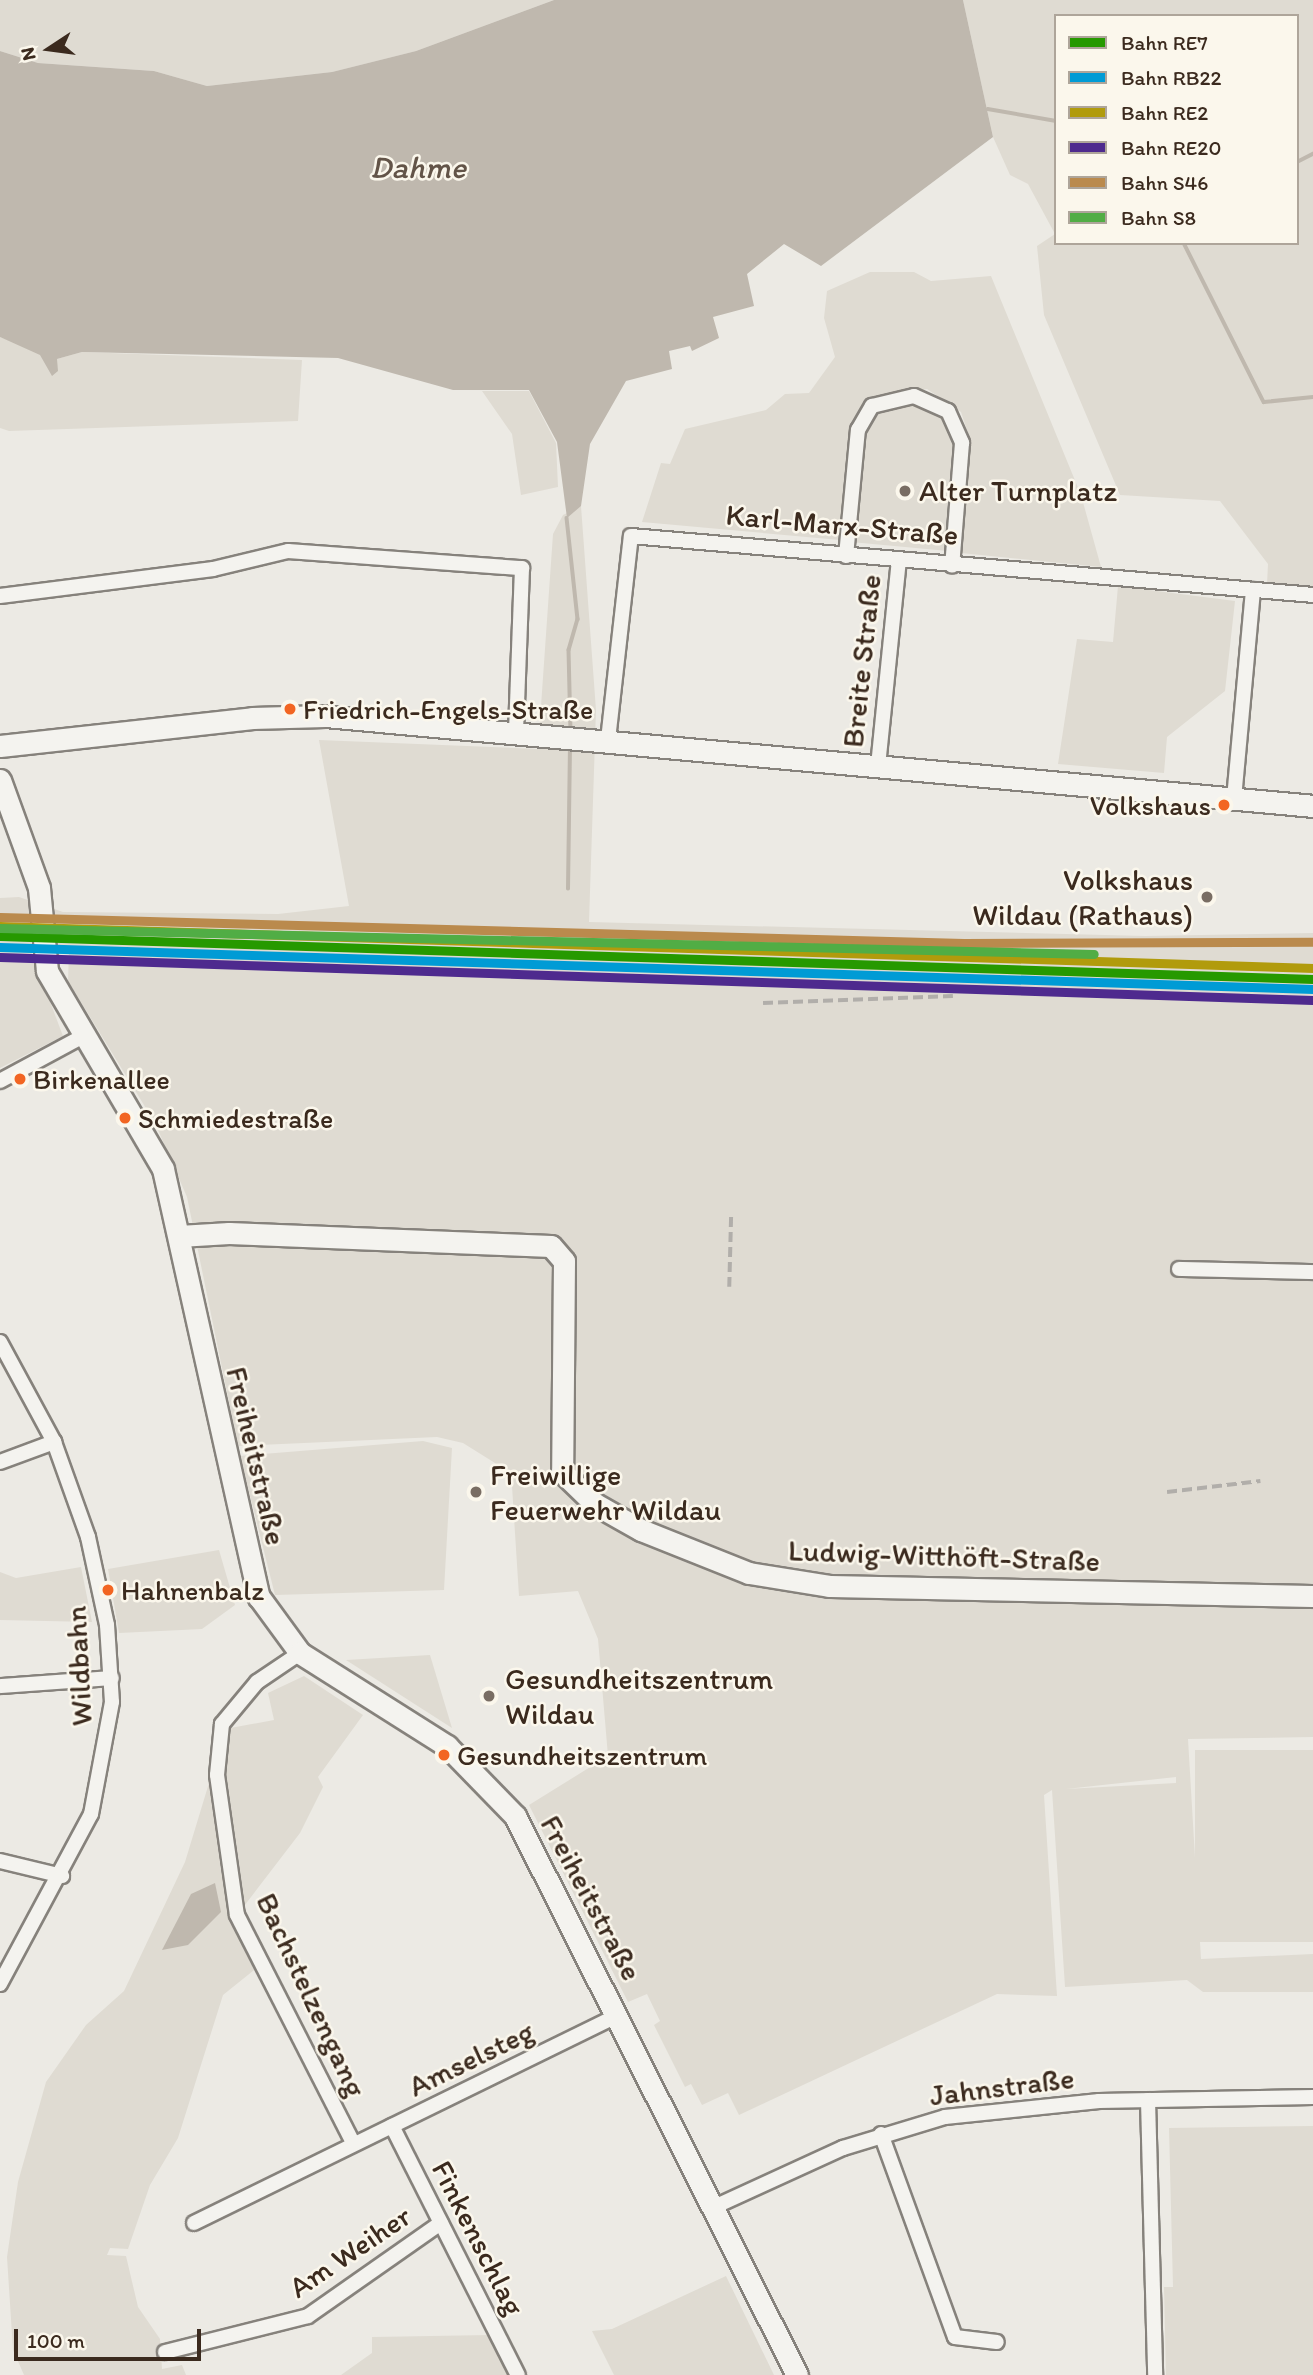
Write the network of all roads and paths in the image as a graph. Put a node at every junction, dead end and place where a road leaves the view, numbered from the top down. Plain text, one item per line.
1 (846, 556) junction
2 (899, 561) junction
3 (952, 566) junction
4 (1253, 590) junction
5 (1313, 595) edge
6 (0, 596) edge
7 (524, 733) junction
8 (602, 740) junction
9 (0, 746) edge
10 (878, 766) junction
11 (0, 780) edge
12 (1234, 799) junction
13 (1313, 806) edge
14 (85, 1035) junction
15 (0, 1081) edge
16 (179, 1236) junction
17 (1179, 1269) dead end
18 (1313, 1272) edge
19 (0, 1342) edge
20 (54, 1442) junction
21 (0, 1462) edge
22 (1313, 1596) edge
23 (300, 1653) junction
24 (112, 1678) junction
25 (0, 1686) edge
26 (0, 1861) edge
27 (62, 1876) junction
28 (0, 1984) edge
29 (619, 2015) junction
30 (1313, 2097) edge
31 (1148, 2100) junction
32 (392, 2126) junction
33 (881, 2134) junction
34 (353, 2143) junction
35 (714, 2207) junction
36 (194, 2223) dead end
37 (441, 2223) junction
38 (997, 2342) dead end
39 (165, 2352) dead end
40 (518, 2375) edge
41 (797, 2375) edge
42 (1155, 2375) edge

1 - 2 street, Karl-Marx-Straße
1 - 3 street
1 - 8 street, Karl-Marx-Straße
2 - 3 street, Karl-Marx-Straße
2 - 10 street, Breite Straße
3 - 4 street, Karl-Marx-Straße
4 - 5 street, Karl-Marx-Straße
4 - 12 street
6 - 7 street
7 - 8 street
7 - 9 street
8 - 10 street
10 - 12 street
11 - 14 street, Freiheitstraße
12 - 13 street
14 - 15 street
14 - 16 street, Freiheitstraße
16 - 22 street, Ludwig-Witthöft-Straße
16 - 23 street, Freiheitstraße
17 - 18 street
19 - 20 street, Wildbahn
20 - 21 street
20 - 24 street, Wildbahn
23 - 29 street, Freiheitstraße
23 - 34 street, Bachstelzengang
24 - 25 street
24 - 27 street, Wildbahn
26 - 27 street
27 - 28 street, Wildbahn
29 - 32 street, Amselsteg
29 - 35 street, Freiheitstraße
30 - 31 street, Jahnstraße
31 - 33 street, Jahnstraße
31 - 42 street
32 - 34 street, Amselsteg
32 - 37 street, Finkenschlag
33 - 35 street, Jahnstraße
33 - 38 street
34 - 36 street, Amselsteg
35 - 41 street, Freiheitstraße
37 - 39 street, Am Weiher
37 - 40 street, Finkenschlag

